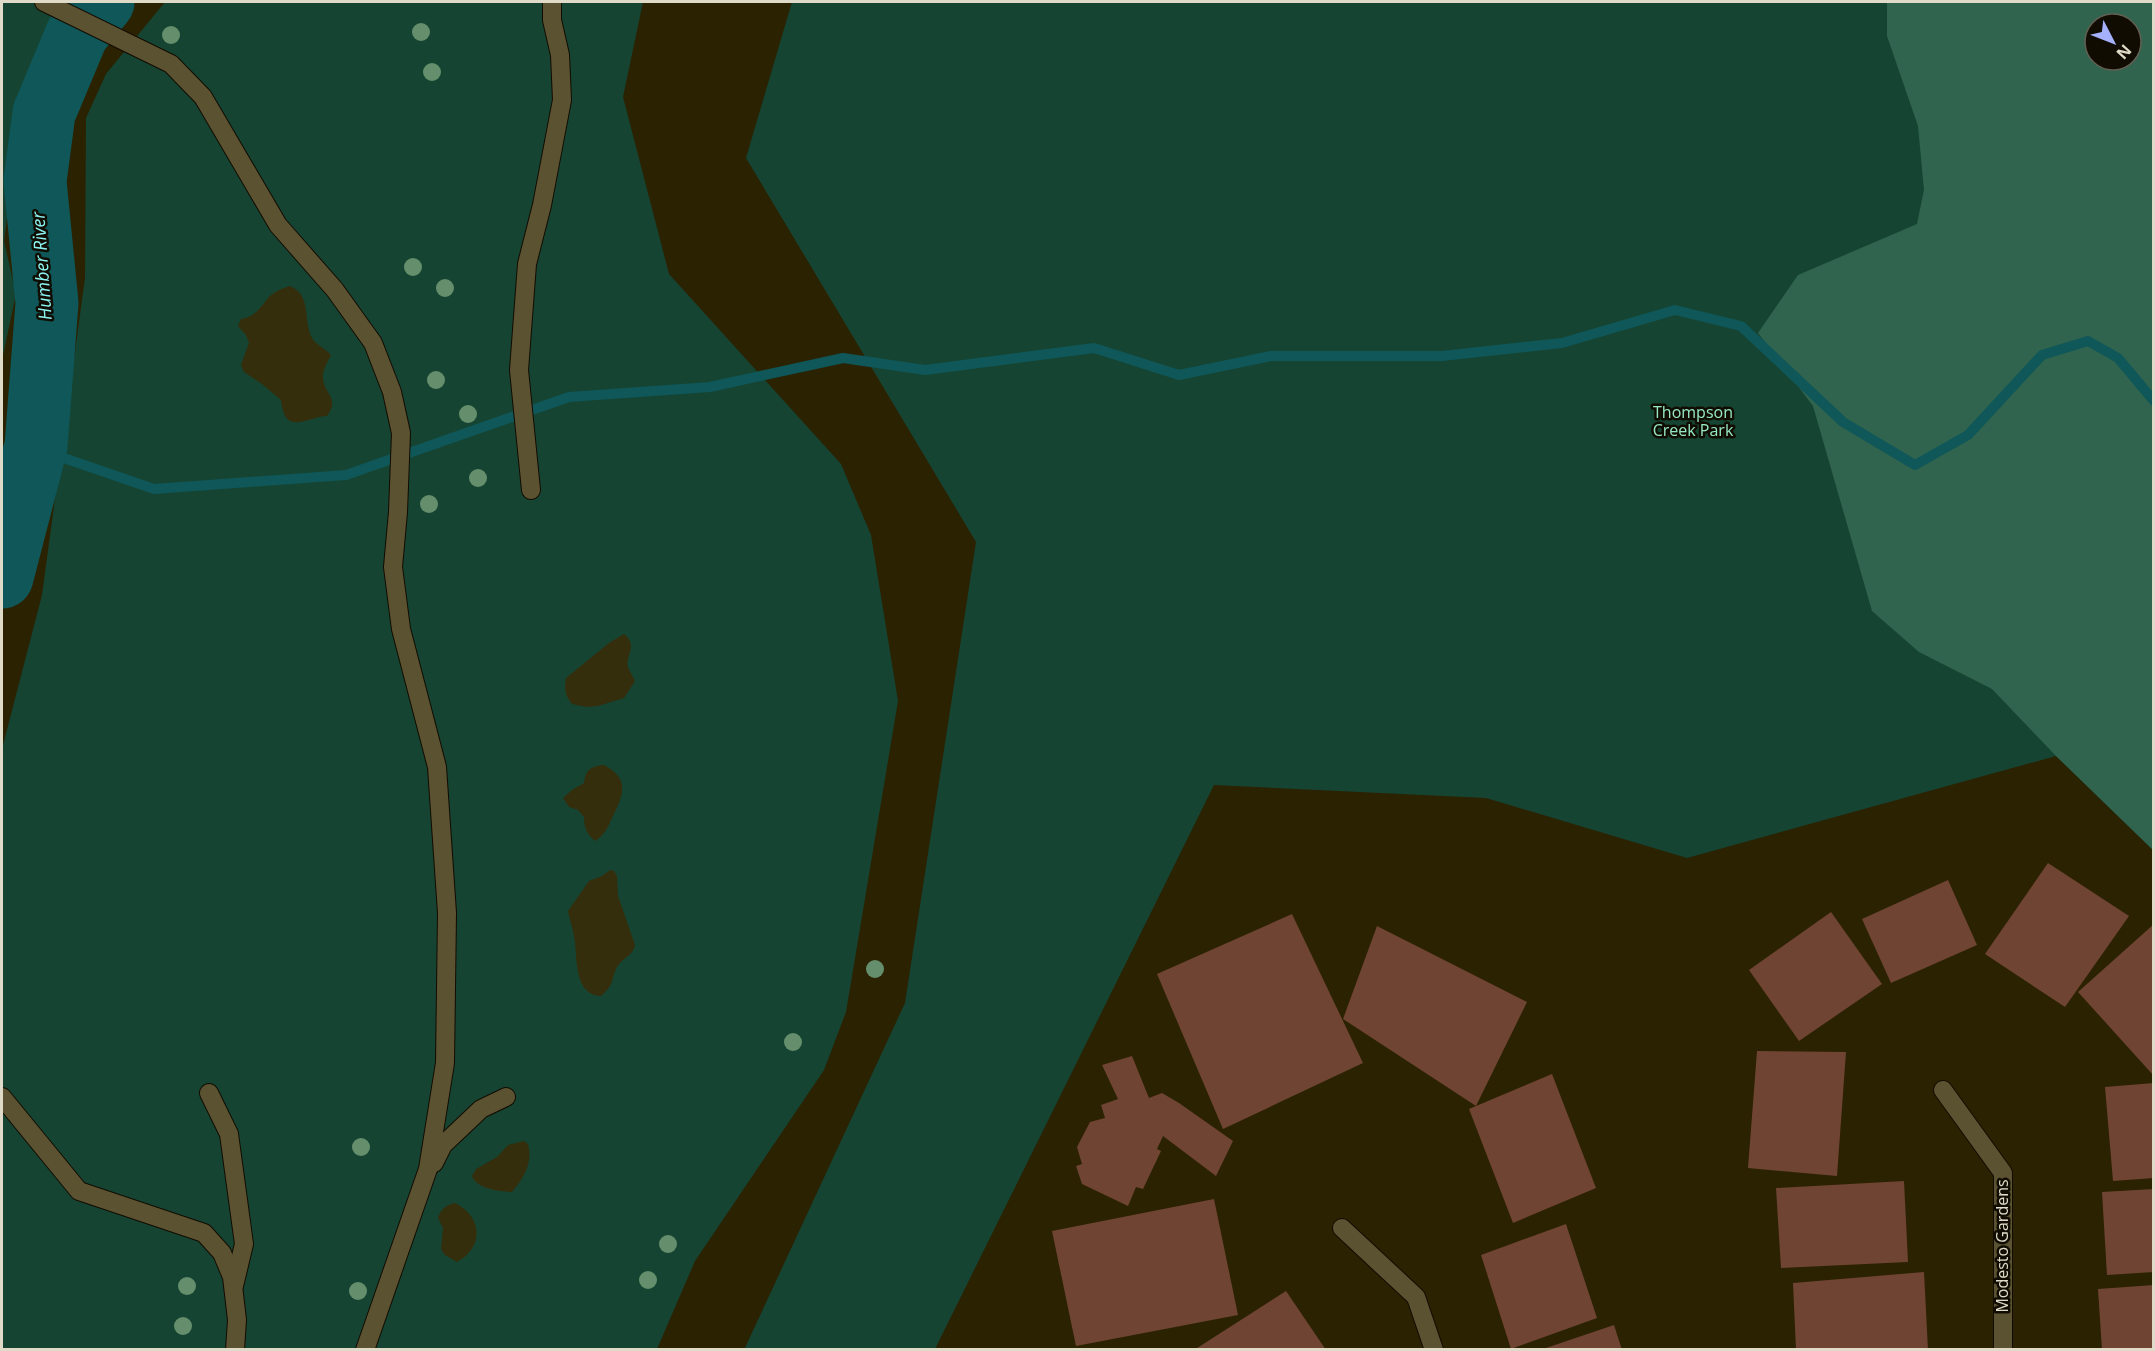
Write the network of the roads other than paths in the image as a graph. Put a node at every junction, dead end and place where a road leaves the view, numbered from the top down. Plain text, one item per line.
1 (44, 2) edge
2 (552, 2) edge
3 (531, 490) dead end
4 (1943, 1090) dead end
5 (209, 1094) dead end
6 (506, 1096) dead end
7 (2, 1097) edge
8 (419, 1192) junction
9 (1342, 1228) dead end
10 (233, 1291) junction
11 (235, 1350) edge
12 (365, 1350) edge
13 (1434, 1350) edge
14 (2003, 1350) edge

1 - 8 street
2 - 3 street
4 - 14 street, Modesto Gardens
5 - 10 street
6 - 8 street
7 - 10 street
8 - 12 street
9 - 13 street
10 - 11 street

